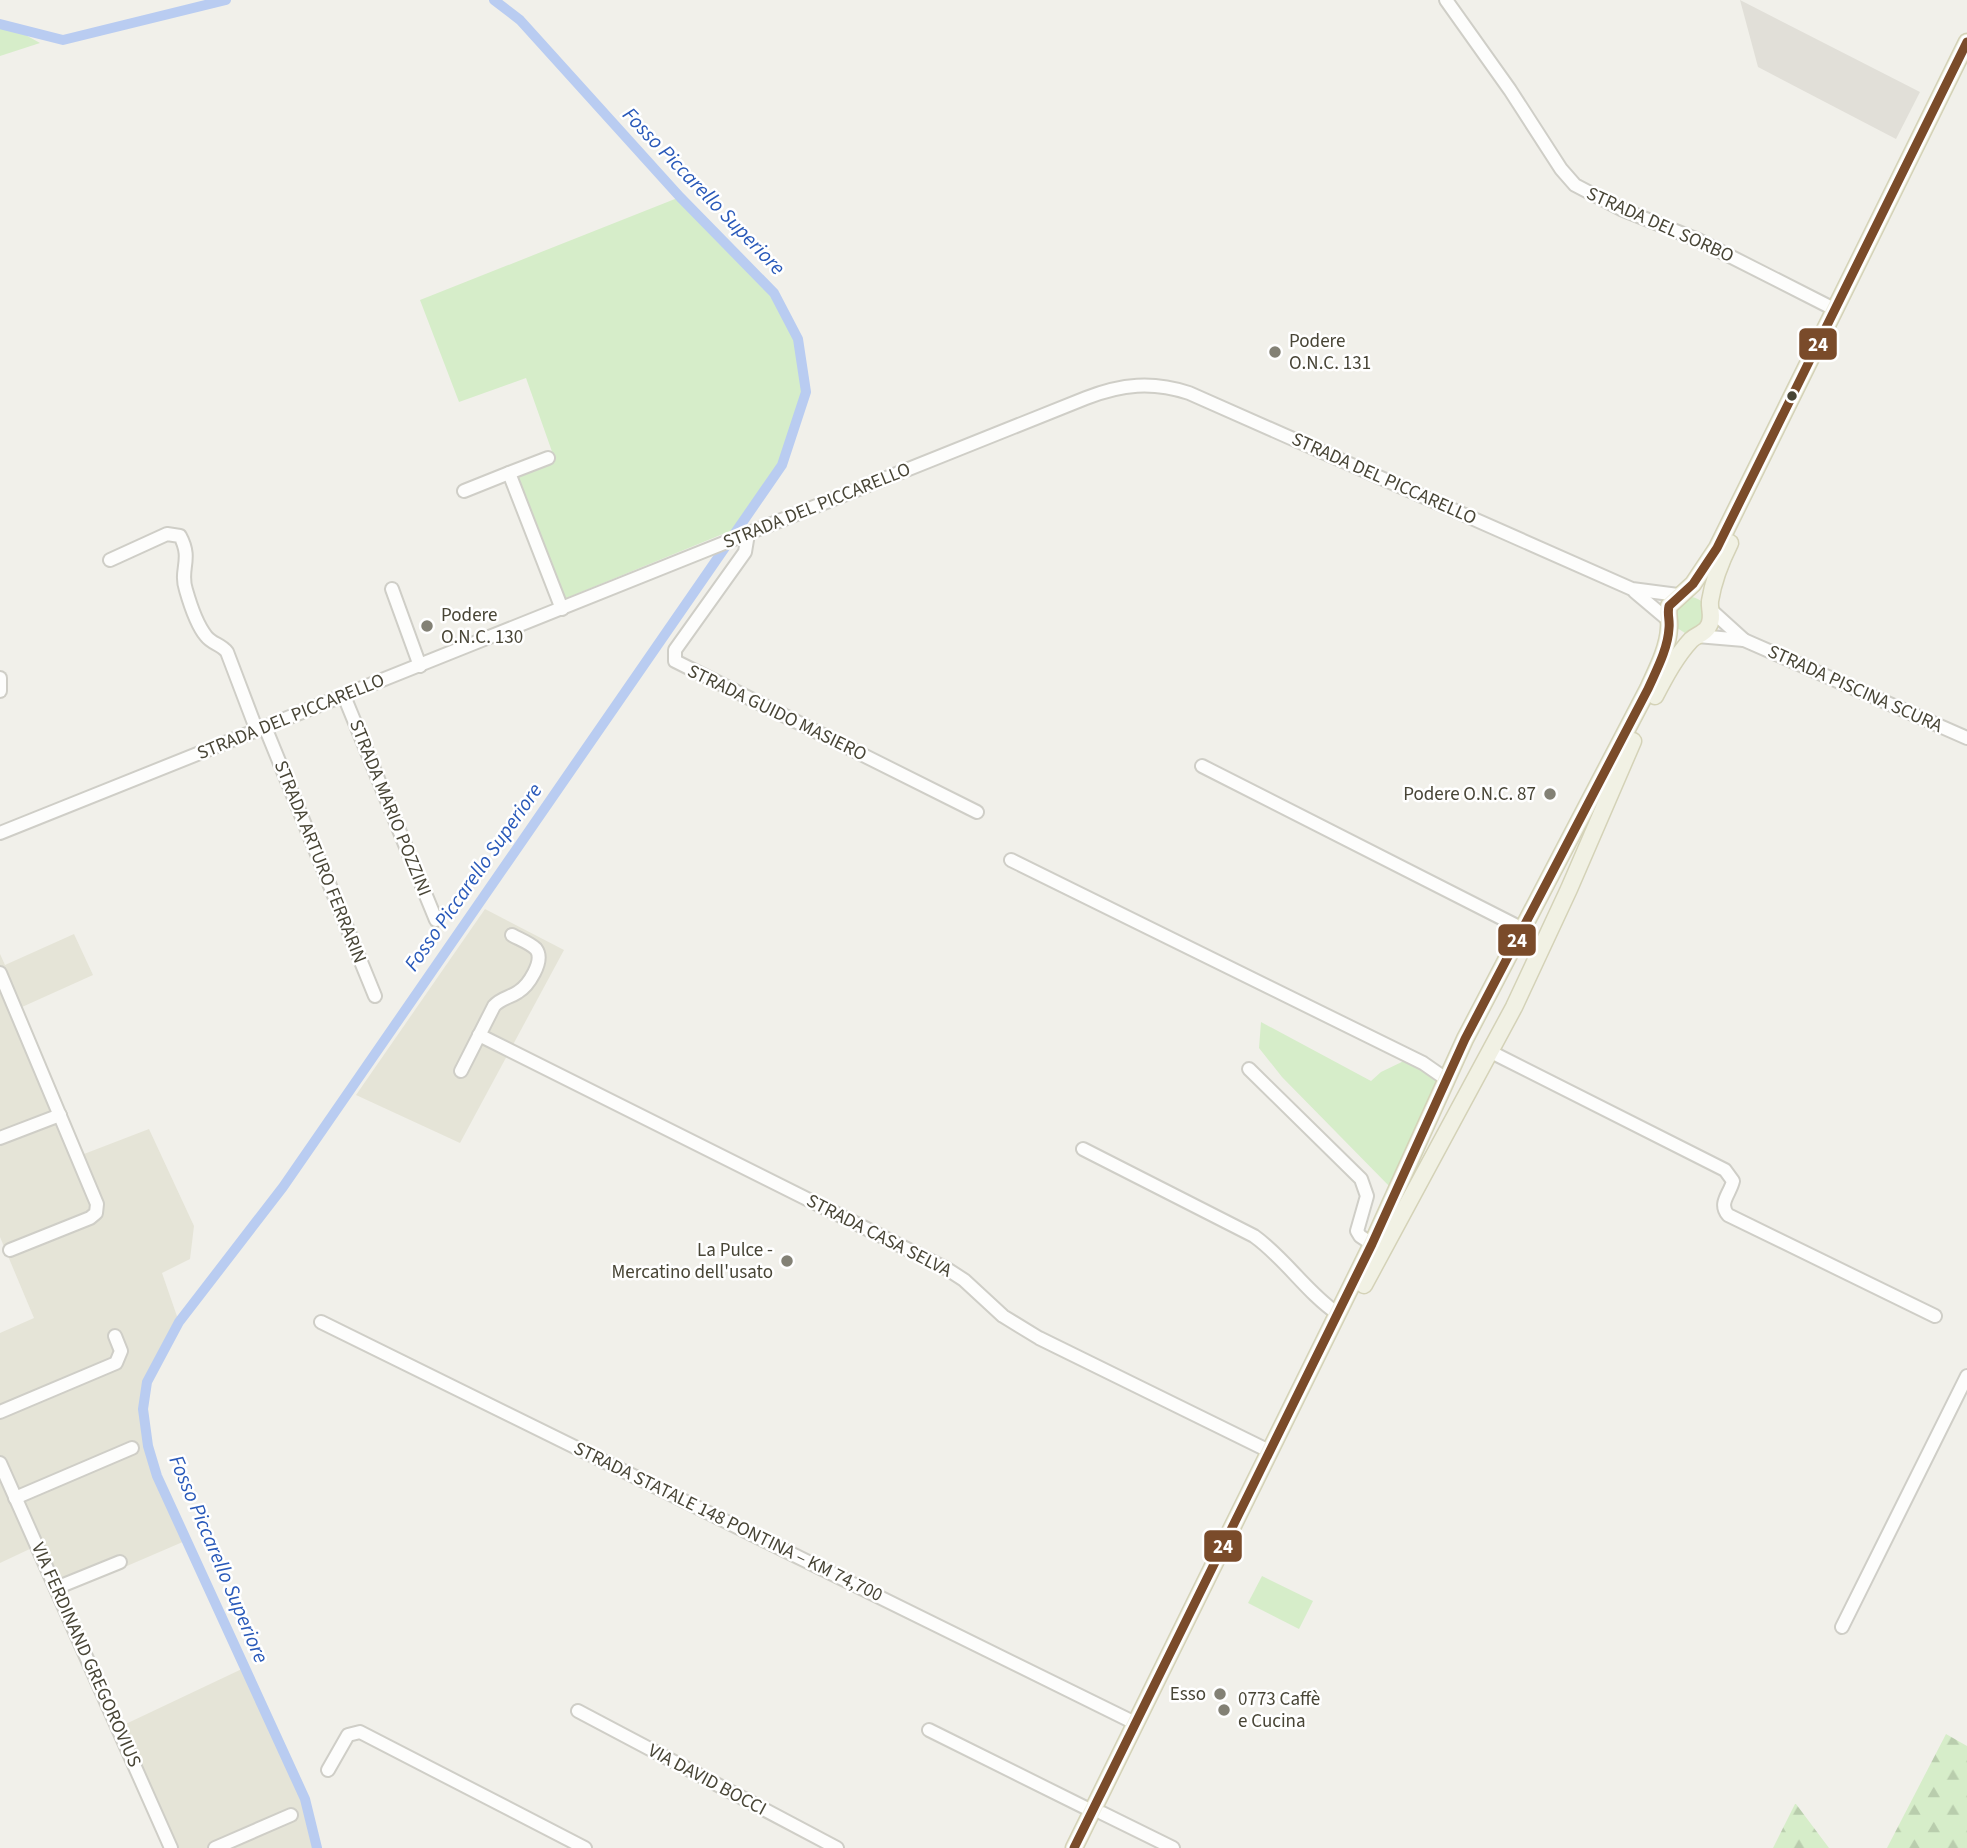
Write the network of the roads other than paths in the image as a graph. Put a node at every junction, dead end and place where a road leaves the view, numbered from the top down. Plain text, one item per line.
1 (1446, 0) edge
2 (1967, 42) edge
3 (1967, 65) edge
4 (1835, 309) junction
5 (548, 458) dead end
6 (509, 473) junction
7 (464, 491) dead end
8 (748, 534) junction
9 (110, 560) dead end
10 (392, 589) dead end
11 (1632, 589) junction
12 (1682, 594) junction
13 (1710, 608) junction
14 (562, 609) junction
15 (1669, 623) junction
16 (1696, 637) junction
17 (1744, 640) junction
18 (420, 666) junction
19 (0, 678) edge
20 (0, 691) edge
21 (344, 696) junction
22 (261, 729) junction
23 (1967, 738) edge
24 (1202, 766) dead end
25 (976, 812) dead end
26 (0, 833) edge
27 (1011, 860) dead end
28 (436, 920) dead end
29 (1521, 928) junction
30 (512, 935) dead end
31 (0, 972) edge
32 (375, 996) dead end
33 (479, 1035) junction
34 (1491, 1052) junction
35 (1249, 1069) dead end
36 (461, 1071) dead end
37 (1446, 1079) junction
38 (60, 1115) junction
39 (0, 1138) edge
40 (1083, 1149) dead end
41 (1372, 1244) junction
42 (10, 1250) dead end
43 (1338, 1314) junction
44 (1935, 1316) dead end
45 (321, 1322) dead end
46 (115, 1336) dead end
47 (1967, 1376) edge
48 (0, 1412) edge
49 (132, 1448) dead end
50 (1269, 1451) junction
51 (0, 1463) edge
52 (15, 1498) junction
53 (120, 1562) dead end
54 (56, 1588) junction
55 (1842, 1627) dead end
56 (578, 1711) dead end
57 (1135, 1723) junction
58 (929, 1730) dead end
59 (328, 1770) dead end
60 (1097, 1812) junction
61 (290, 1815) dead end
62 (171, 1848) edge
63 (215, 1848) edge
64 (585, 1848) edge
65 (837, 1848) edge
66 (1074, 1848) edge
67 (1084, 1848) edge
68 (1173, 1848) edge

1 - 4 street, STRADA DEL SORBO
2 - 4 main road
3 - 13 main road
4 - 12 main road
5 - 6 street
6 - 7 street
6 - 14 street
8 - 11 street, STRADA DEL PICCARELLO
8 - 14 street, STRADA DEL PICCARELLO
8 - 25 street, STRADA GUIDO MASIERO
9 - 22 street, STRADA ARTURO FERRARIN
10 - 18 street
11 - 12 street, STRADA DEL PICCARELLO
11 - 15 street, STRADA DEL PICCARELLO
12 - 13 main road
12 - 15 main road
13 - 16 main road
13 - 17 street, STRADA PISCINA SCURA
14 - 18 street, STRADA DEL PICCARELLO
15 - 16 main road
15 - 29 main road
16 - 17 street, STRADA PISCINA SCURA
16 - 34 main road
17 - 23 street, STRADA PISCINA SCURA
18 - 21 street, STRADA DEL PICCARELLO
19 - 20 street
21 - 22 street, STRADA DEL PICCARELLO
21 - 28 street, STRADA MARIO POZZINI
22 - 26 street, STRADA DEL PICCARELLO
22 - 32 street, STRADA ARTURO FERRARIN
24 - 29 street
27 - 37 street
29 - 37 main road
30 - 33 street
31 - 38 street
33 - 36 street
33 - 50 street, STRADA CASA SELVA
34 - 44 street
34 - 60 main road
35 - 41 street
37 - 41 main road
38 - 39 street
38 - 42 street
40 - 43 street
41 - 43 main road
43 - 50 main road
45 - 57 street, STRADA STATALE 148 PONTINA – KM 74,700
46 - 48 street
47 - 55 street
49 - 52 street
50 - 57 main road
51 - 52 street, VIA FERDINAND GREGOROVIUS
52 - 54 street, VIA FERDINAND GREGOROVIUS
53 - 54 street
54 - 62 street, VIA FERDINAND GREGOROVIUS
56 - 65 street, VIA DAVID BOCCI
57 - 60 main road
58 - 60 street
59 - 64 street
60 - 66 main road
60 - 67 main road
60 - 68 street
61 - 63 street

